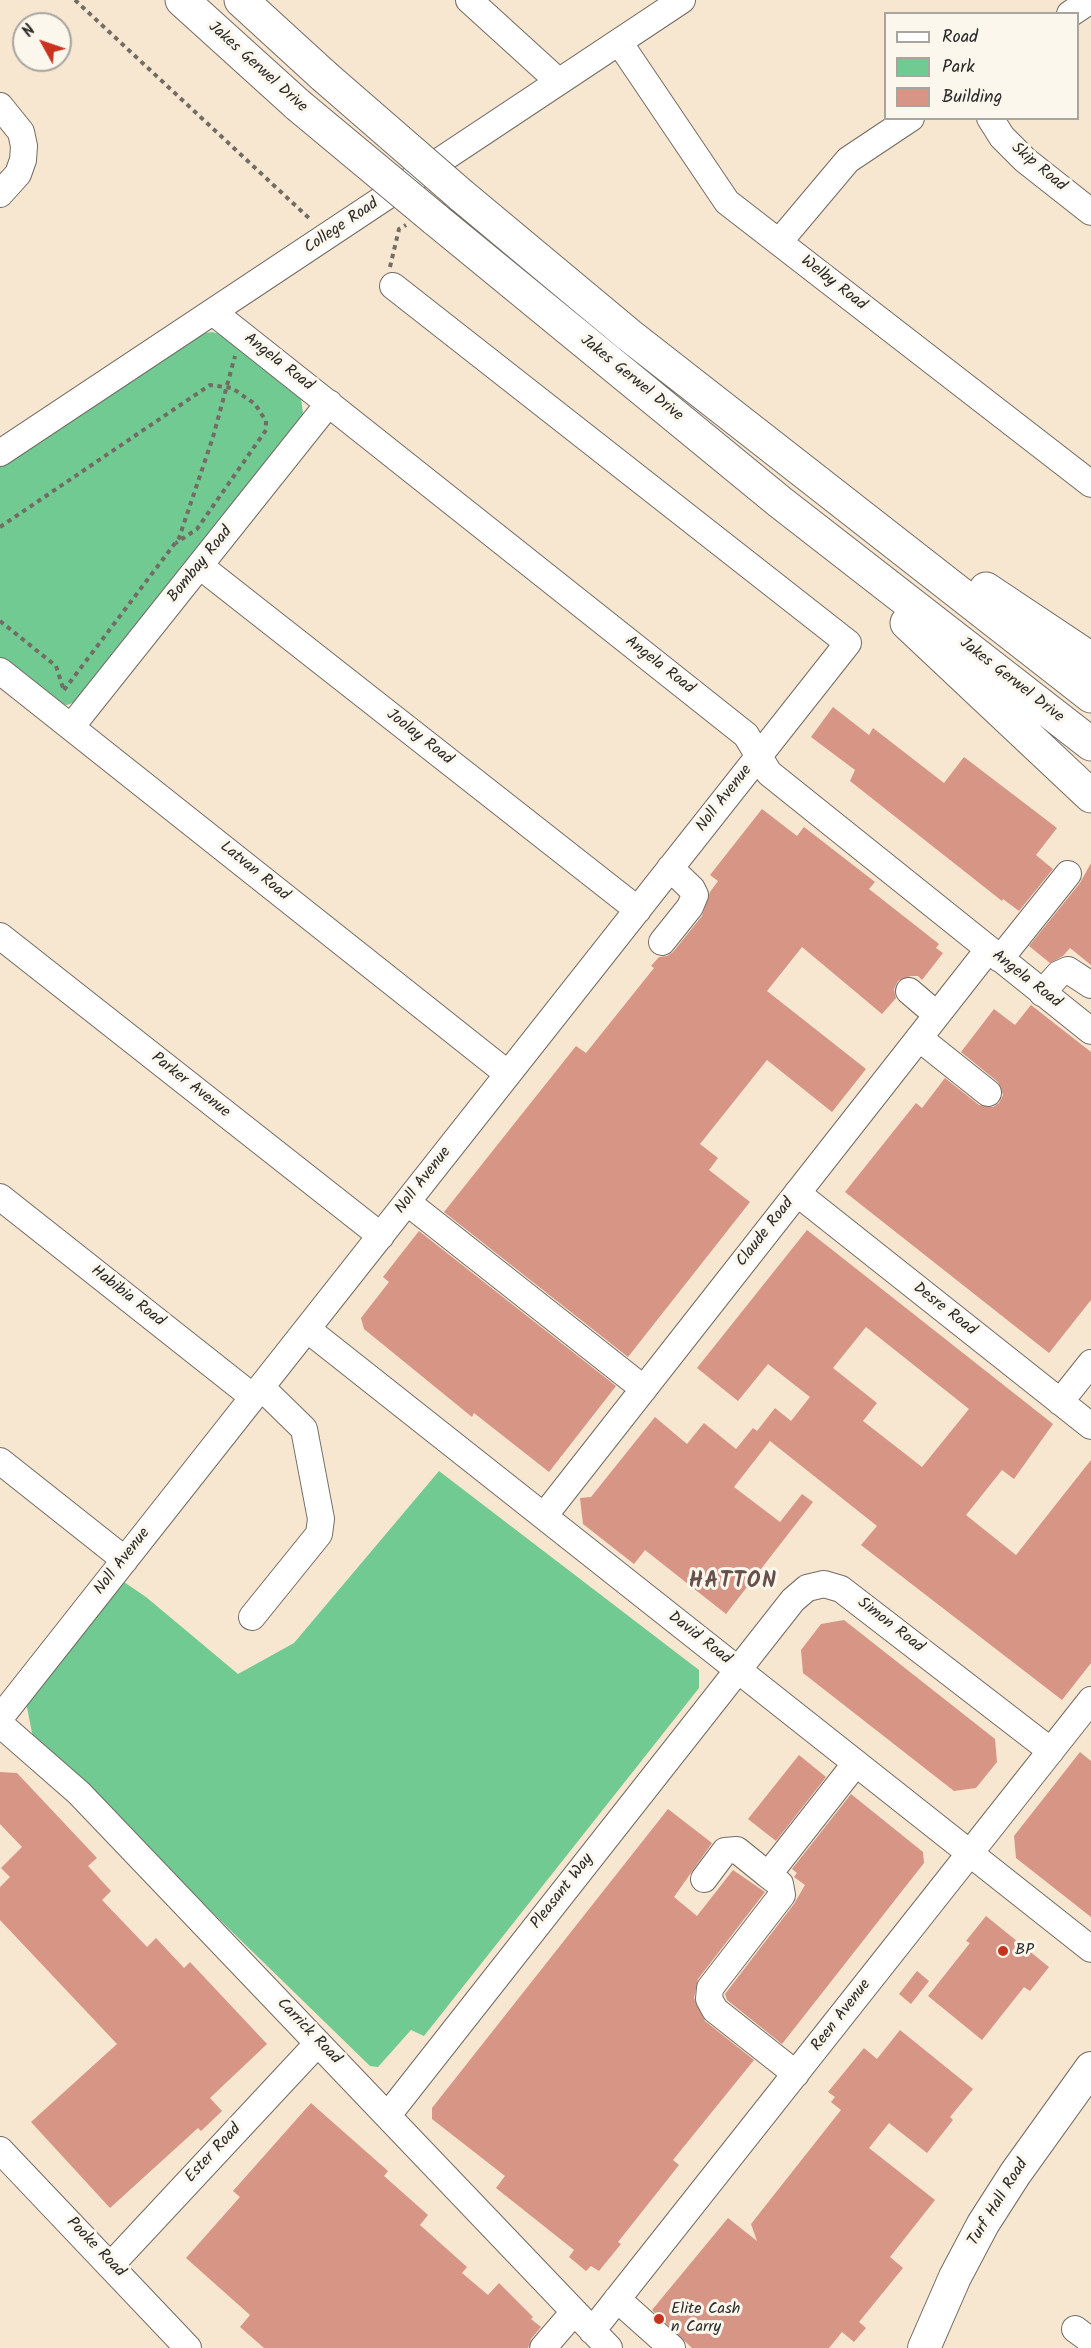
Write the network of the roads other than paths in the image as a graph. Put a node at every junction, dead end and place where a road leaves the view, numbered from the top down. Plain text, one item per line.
1 (182, 0) edge
2 (241, 0) edge
3 (469, 0) edge
4 (682, 0) edge
5 (1091, 0) edge
6 (1073, 12) edge
7 (619, 42) junction
8 (558, 81) junction
9 (0, 106) edge
10 (908, 120) edge
11 (991, 120) edge
12 (399, 189) junction
13 (0, 194) edge
14 (1091, 212) edge
15 (779, 242) junction
16 (393, 286) dead end
17 (213, 312) junction
18 (329, 403) junction
19 (0, 453) edge
20 (800, 469) junction
21 (1091, 484) edge
22 (780, 502) junction
23 (200, 566) junction
24 (1091, 659) edge
25 (0, 670) edge
26 (1091, 696) edge
27 (71, 727) junction
28 (1091, 744) edge
29 (759, 756) junction
30 (1091, 796) edge
31 (670, 868) junction
32 (1068, 874) dead end
33 (638, 910) junction
34 (0, 936) edge
35 (662, 942) dead end
36 (994, 955) junction
37 (1091, 985) edge
38 (909, 991) dead end
39 (1042, 993) junction
40 (938, 1015) junction
41 (1091, 1031) edge
42 (919, 1038) junction
43 (508, 1074) junction
44 (988, 1093) dead end
45 (797, 1193) junction
46 (0, 1197) edge
47 (407, 1202) junction
48 (381, 1236) junction
49 (307, 1329) junction
50 (1091, 1363) edge
51 (644, 1389) junction
52 (257, 1392) junction
53 (1060, 1402) junction
54 (1091, 1426) edge
55 (0, 1461) edge
56 (544, 1516) junction
57 (125, 1560) junction
58 (252, 1617) dead end
59 (738, 1670) junction
60 (1091, 1700) edge
61 (0, 1718) edge
62 (0, 1724) edge
63 (1051, 1751) junction
64 (856, 1763) junction
65 (970, 1853) junction
66 (768, 1875) junction
67 (704, 1879) dead end
68 (1091, 1949) edge
69 (318, 2043) junction
70 (1091, 2068) edge
71 (796, 2074) junction
72 (388, 2115) junction
73 (0, 2150) edge
74 (111, 2265) junction
75 (617, 2299) junction
76 (574, 2312) junction
77 (600, 2339) edge
78 (188, 2348) edge
79 (543, 2348) edge
80 (672, 2348) edge
81 (924, 2348) edge

1 - 12 highway, Jakes Gerwel Drive, bridge
2 - 20 highway, Jakes Gerwel Drive, bridge
3 - 8 street
4 - 7 street, College Road
5 - 6 street
7 - 8 street, College Road
7 - 15 street, Welby Road
8 - 12 street, College Road
9 - 13 street
10 - 15 street
11 - 14 street, Skip Road
12 - 17 street, College Road
12 - 22 highway, Jakes Gerwel Drive, bridge
15 - 21 street, Welby Road
16 - 29 street, Noll Avenue
17 - 18 street, Angela Road
17 - 19 street, College Road
18 - 23 street, Bombay Road
18 - 29 street, Angela Road
20 - 24 highway
20 - 26 highway, Jakes Gerwel Drive
22 - 28 highway, Jakes Gerwel Drive
22 - 30 highway
23 - 27 street, Bombay Road
23 - 33 street, Joolay Road
25 - 27 street, Latvan Road
27 - 43 street, Latvan Road
29 - 31 street, Noll Avenue
29 - 36 street, Angela Road
31 - 33 street, Noll Avenue
31 - 35 street
32 - 36 street, Claude Road
33 - 43 street, Noll Avenue
34 - 48 street, Parker Avenue
36 - 39 street, Angela Road
36 - 40 street, Claude Road
37 - 39 street
38 - 40 street
39 - 41 street, Angela Road
40 - 42 street, Claude Road
42 - 44 street
42 - 45 street, Claude Road
43 - 47 street, Noll Avenue
45 - 51 street, Claude Road
45 - 53 street, Desre Road
46 - 52 street, Habibia Road
47 - 48 street, Noll Avenue
47 - 51 street
48 - 49 street, Noll Avenue
49 - 52 street, Noll Avenue
49 - 56 street, David Road
50 - 53 street
51 - 56 street, Claude Road
52 - 57 street, Noll Avenue
52 - 58 street, Habibia Road
53 - 54 street, Desre Road
55 - 57 street
56 - 59 street, David Road
57 - 61 street, Noll Avenue
59 - 63 street, Simon Road
59 - 64 street, David Road
59 - 72 street, Pleasant Way
60 - 63 street, Reen Avenue
62 - 69 street, Carrick Road
63 - 65 street, Reen Avenue
64 - 65 street, David Road
64 - 66 street
65 - 68 street, David Road
65 - 71 street, Reen Avenue
66 - 67 street
66 - 71 street
69 - 72 street, Carrick Road
69 - 74 street, Ester Road
70 - 81 main road, Turf Hall Road
71 - 75 street, Reen Avenue
72 - 76 street, Carrick Road
73 - 74 street, Pooke Road
74 - 78 street, Pooke Road
75 - 77 street, Reen Avenue
75 - 80 street
76 - 77 street, Carrick Road
76 - 79 street

